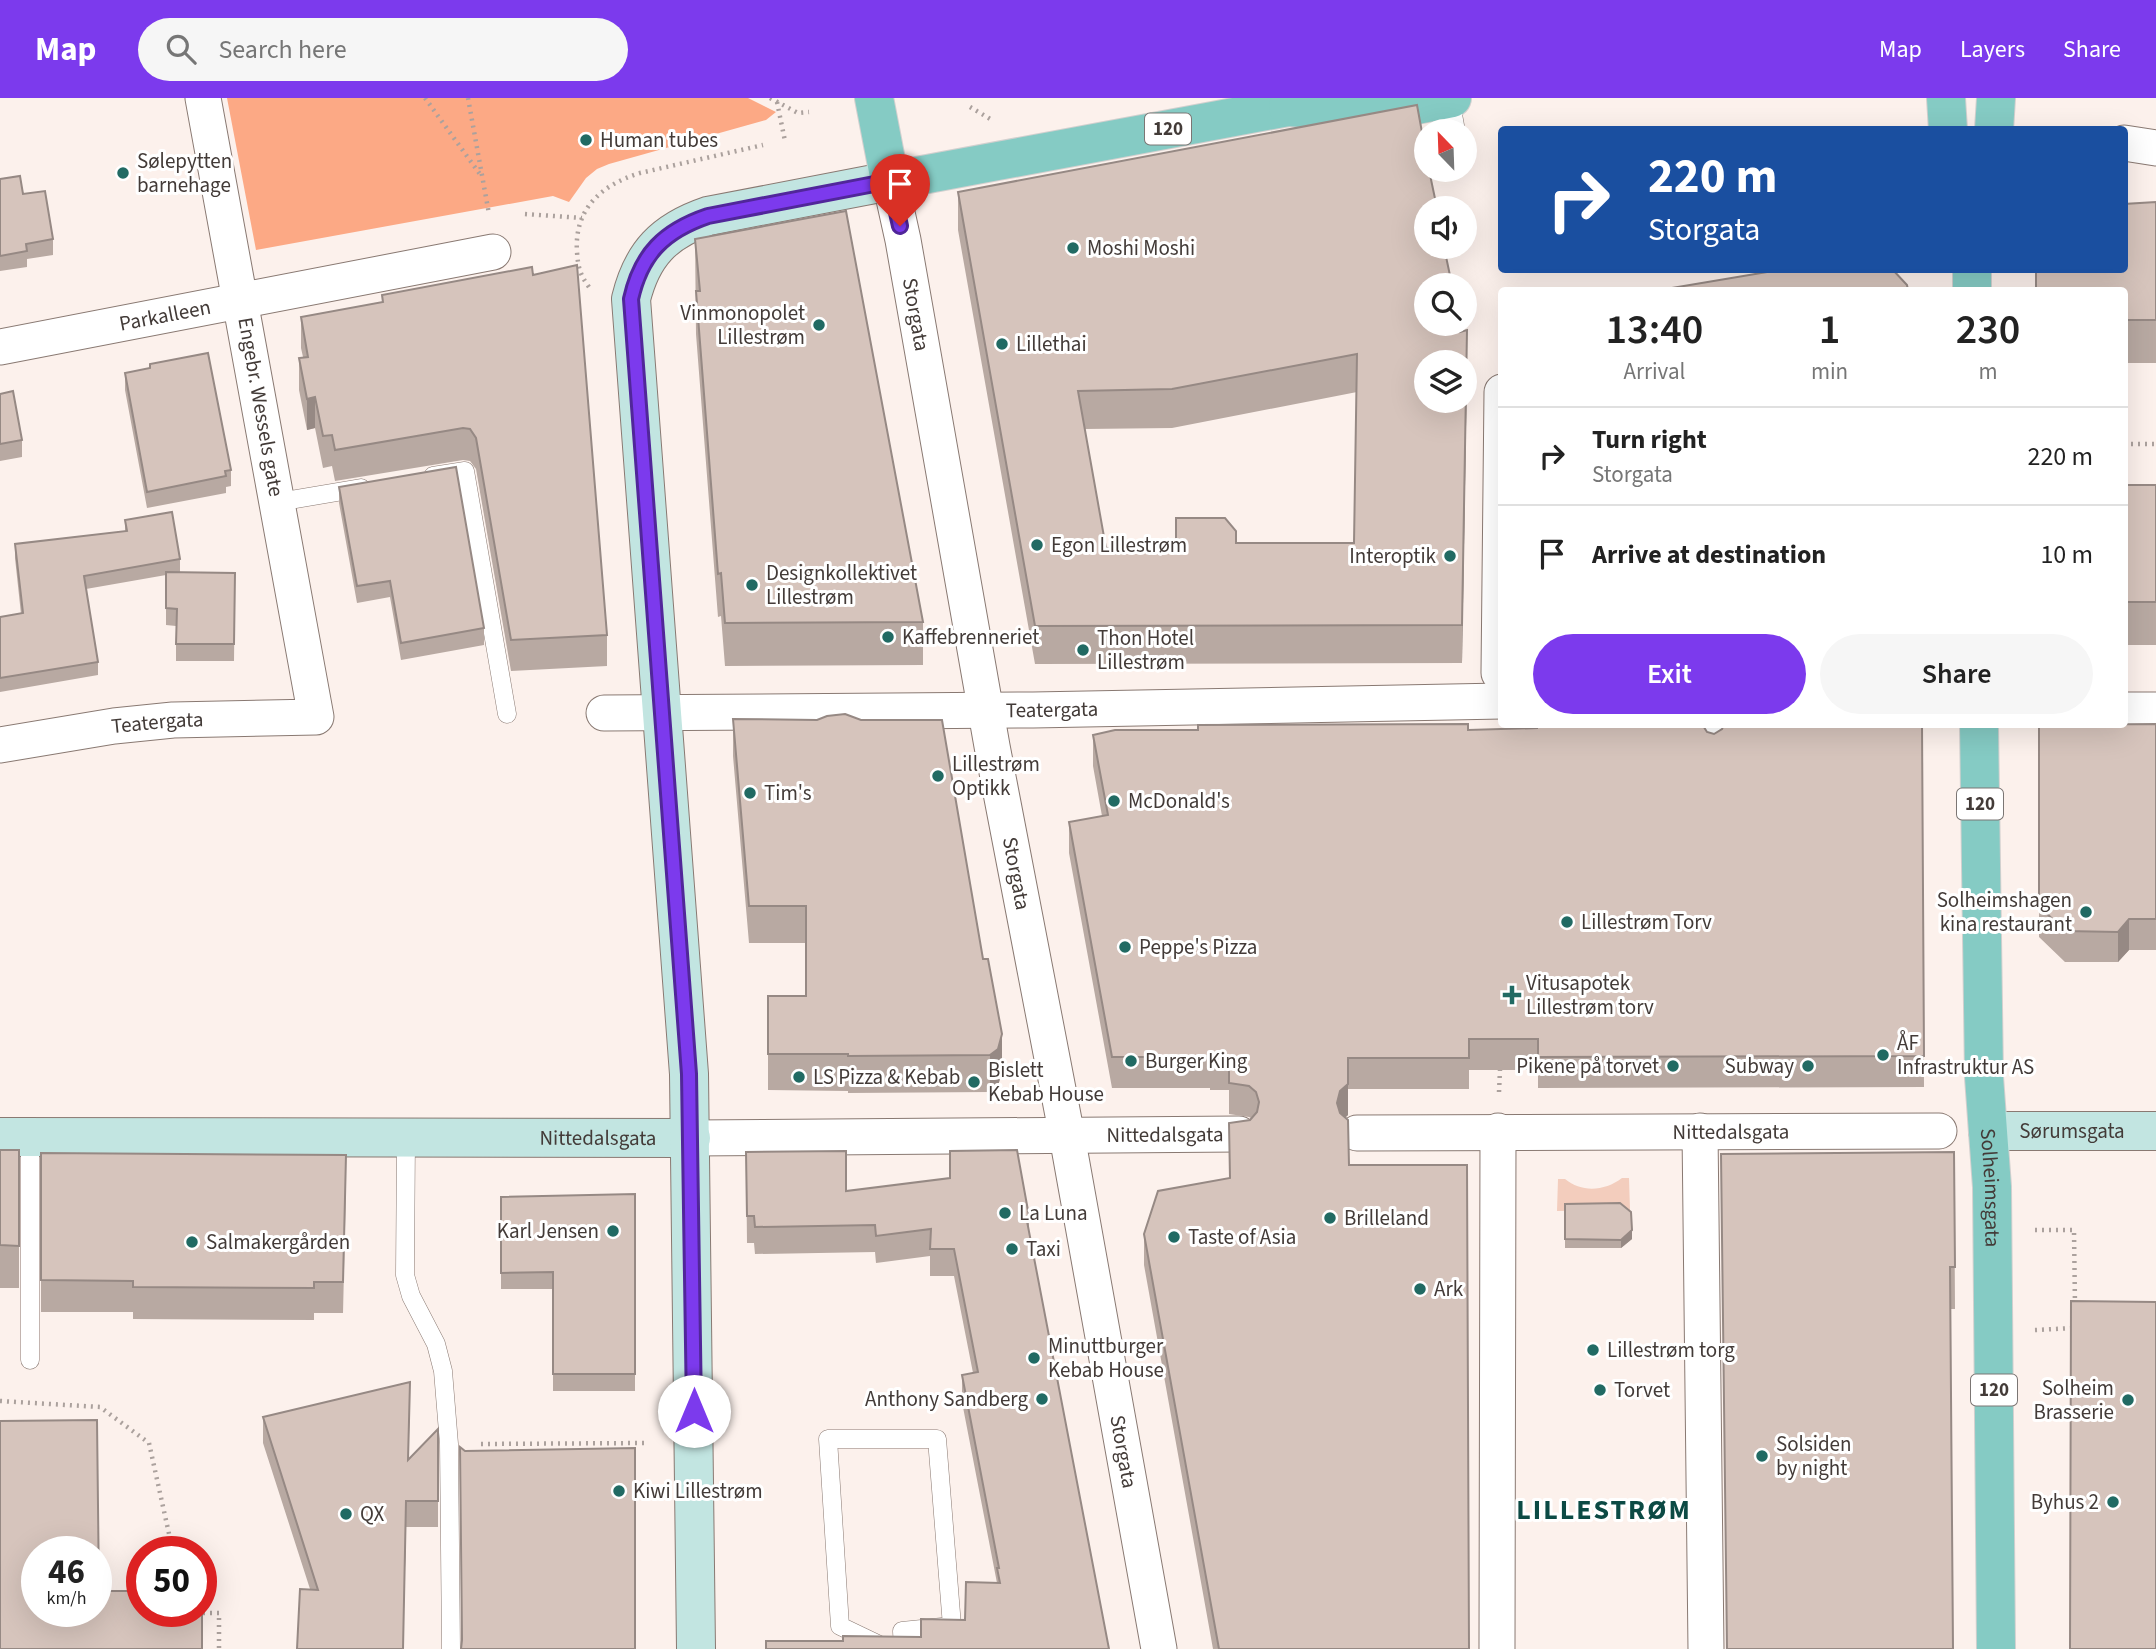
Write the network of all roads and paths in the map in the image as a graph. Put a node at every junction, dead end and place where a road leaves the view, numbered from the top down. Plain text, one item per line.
1 (203, 98) edge
2 (425, 98) edge
3 (468, 98) edge
4 (770, 98) edge
5 (874, 98) edge
6 (1451, 98) edge
7 (1946, 98) edge
8 (1996, 98) edge
9 (777, 102) junction
10 (1297, 102) edge
11 (809, 112) dead end
12 (1454, 119) edge
13 (1948, 126) edge
14 (1994, 126) edge
15 (785, 141) dead end
16 (2128, 144) edge
17 (763, 145) dead end
18 (2156, 148) edge
19 (483, 179) junction
20 (890, 181) junction
21 (525, 214) dead end
22 (582, 218) junction
23 (494, 252) joint
24 (579, 272) edge
25 (241, 299) junction
26 (0, 347) edge
27 (2128, 444) edge
28 (2156, 444) edge
29 (411, 480) edge
30 (385, 484) edge
31 (278, 502) junction
32 (1498, 687) edge
33 (985, 709) junction
34 (2128, 710) edge
35 (2156, 710) edge
36 (663, 711) junction
37 (604, 713) dead end
38 (507, 714) dead end
39 (316, 717) joint
40 (1713, 728) edge
41 (1979, 728) edge
42 (0, 746) edge
43 (1713, 754) edge
44 (1700, 1131) junction
45 (1939, 1131) dead end
46 (1988, 1131) junction
47 (2156, 1131) edge
48 (1498, 1132) junction
49 (1357, 1133) dead end
50 (1239, 1134) edge
51 (15, 1136) edge
52 (1068, 1136) junction
53 (406, 1137) junction
54 (691, 1138) junction
55 (2035, 1230) dead end
56 (2035, 1330) dead end
57 (30, 1360) dead end
58 (0, 1401) edge
59 (648, 1443) dead end
60 (449, 1444) junction
61 (169, 1536) edge
62 (217, 1613) edge
63 (219, 1649) edge
64 (451, 1649) edge
65 (696, 1649) edge
66 (888, 1649) edge
67 (903, 1649) edge
68 (1159, 1649) edge
69 (1497, 1649) edge
70 (1706, 1649) edge
71 (1996, 1649) edge

1 - 25 street, Engebr. Wessels gate
2 - 19 path
3 - 19 path
4 - 9 path
5 - 20 main road, Storgata
6 - 10 main road, 120
6 - 12 lane
7 - 13 main road
8 - 14 main road
9 - 11 path
9 - 15 path
10 - 20 main road, 120
16 - 18 street
17 - 22 path
19 - 23 path
20 - 33 street, Storgata
20 - 36 main road
21 - 22 path
22 - 24 path
23 - 25 street, Parkalleen
25 - 26 street, Parkalleen
25 - 31 street, Engebr. Wessels gate
27 - 28 path
29 - 38 lane
30 - 31 lane
31 - 39 street, Engebr. Wessels gate
32 - 33 street, Teatergata
33 - 36 street, Teatergata
33 - 52 street, Storgata
34 - 35 street
36 - 37 street, Teatergata
36 - 54 main road
39 - 42 street, Teatergata
40 - 43 lane
41 - 46 main road, Solheimsgata / 120
44 - 45 street, Nittedalsgata
44 - 48 street, Nittedalsgata
44 - 70 street
46 - 47 main road, Sørumsgata
46 - 71 main road, Solheimsgata / 120
48 - 49 street, Nittedalsgata
48 - 69 street
50 - 52 street, Nittedalsgata
51 - 53 main road, Nittedalsgata
51 - 57 lane
52 - 54 street, Nittedalsgata
52 - 68 street, Storgata
53 - 54 main road, Nittedalsgata
53 - 60 lane
54 - 65 main road
55 - 56 path
58 - 61 path
59 - 60 path
60 - 64 lane
62 - 63 path
66 - 67 lane

